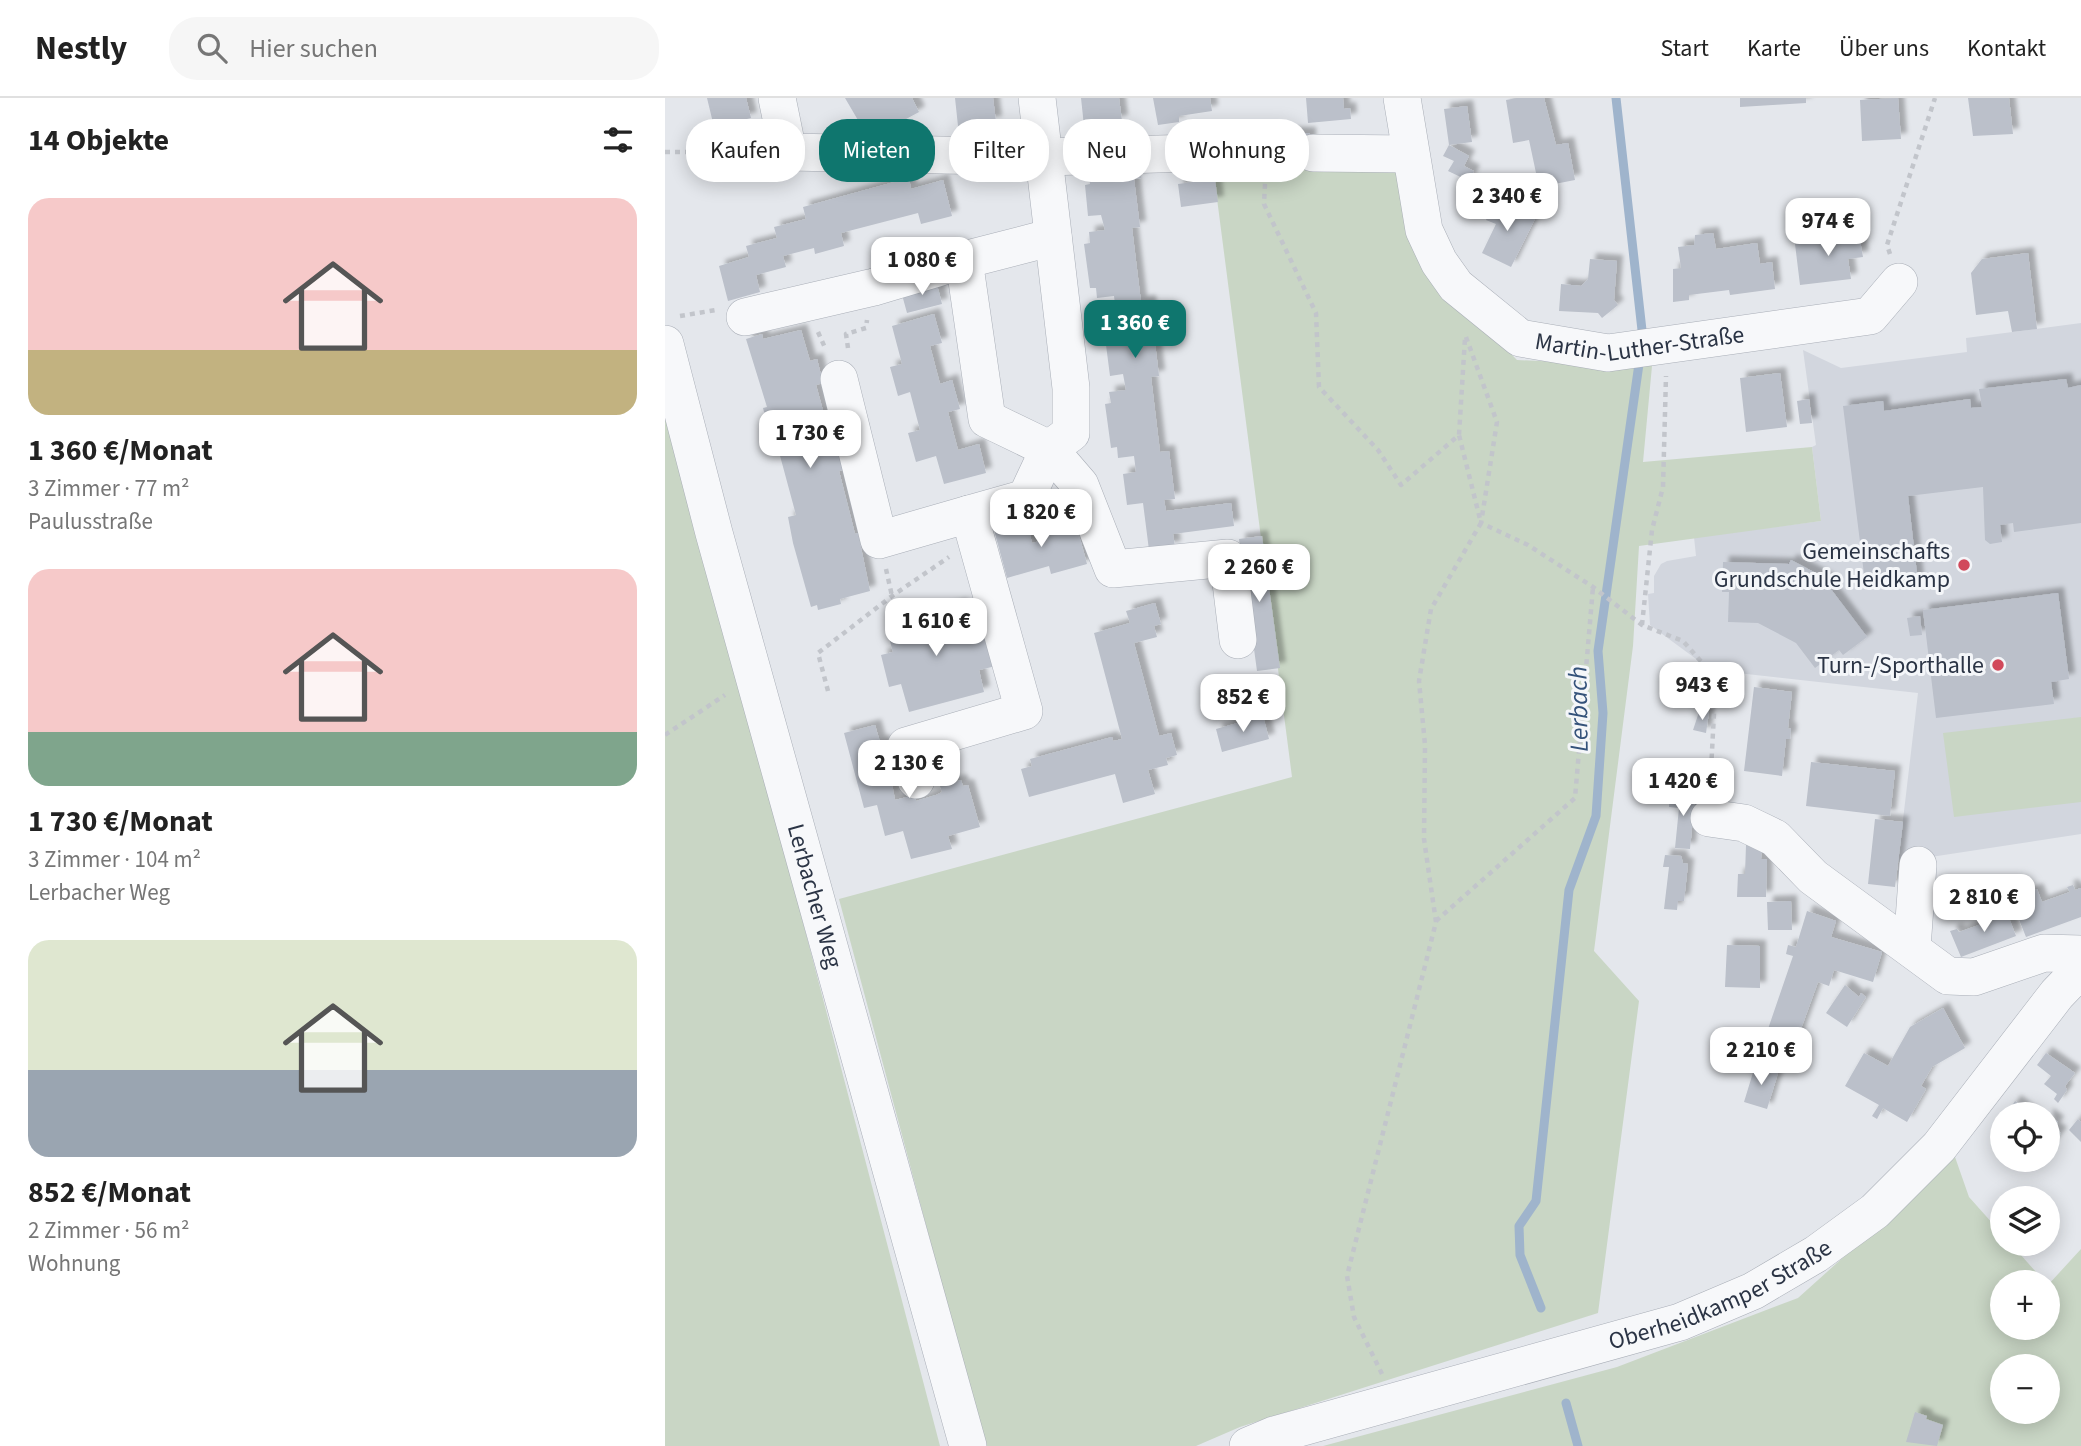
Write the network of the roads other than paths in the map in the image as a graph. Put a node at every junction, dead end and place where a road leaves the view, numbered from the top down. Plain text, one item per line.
1 (777, 98) edge
2 (1037, 98) edge
3 (1402, 98) edge
4 (1039, 119) edge
5 (1313, 153) road end
6 (1165, 154) edge
7 (1409, 154) junction
8 (949, 155) edge
9 (1049, 157) edge
10 (1047, 182) edge
11 (1053, 237) junction
12 (964, 260) junction
13 (1899, 282) road end
14 (744, 317) road end
15 (671, 330) edge
16 (839, 379) dead end
17 (1049, 449) junction
18 (972, 527) junction
19 (1238, 640) dead end
20 (916, 780) dead end
21 (1709, 818) road end
22 (1918, 865) dead end
23 (1912, 948) junction
24 (2081, 954) edge
25 (2081, 969) edge
26 (968, 1446) edge
27 (1248, 1446) edge

1 - 8 street
2 - 4 street
3 - 7 street, Martin-Luther-Straße
5 - 7 street
6 - 9 street
7 - 13 street, Martin-Luther-Straße
10 - 11 street
11 - 12 street
11 - 17 street
12 - 14 street
12 - 17 street
15 - 26 street, Lerbacher Weg
16 - 18 street
17 - 18 street
17 - 19 street
18 - 20 street
21 - 23 street
22 - 23 street
23 - 24 street
25 - 27 street, Oberheidkamper Straße

